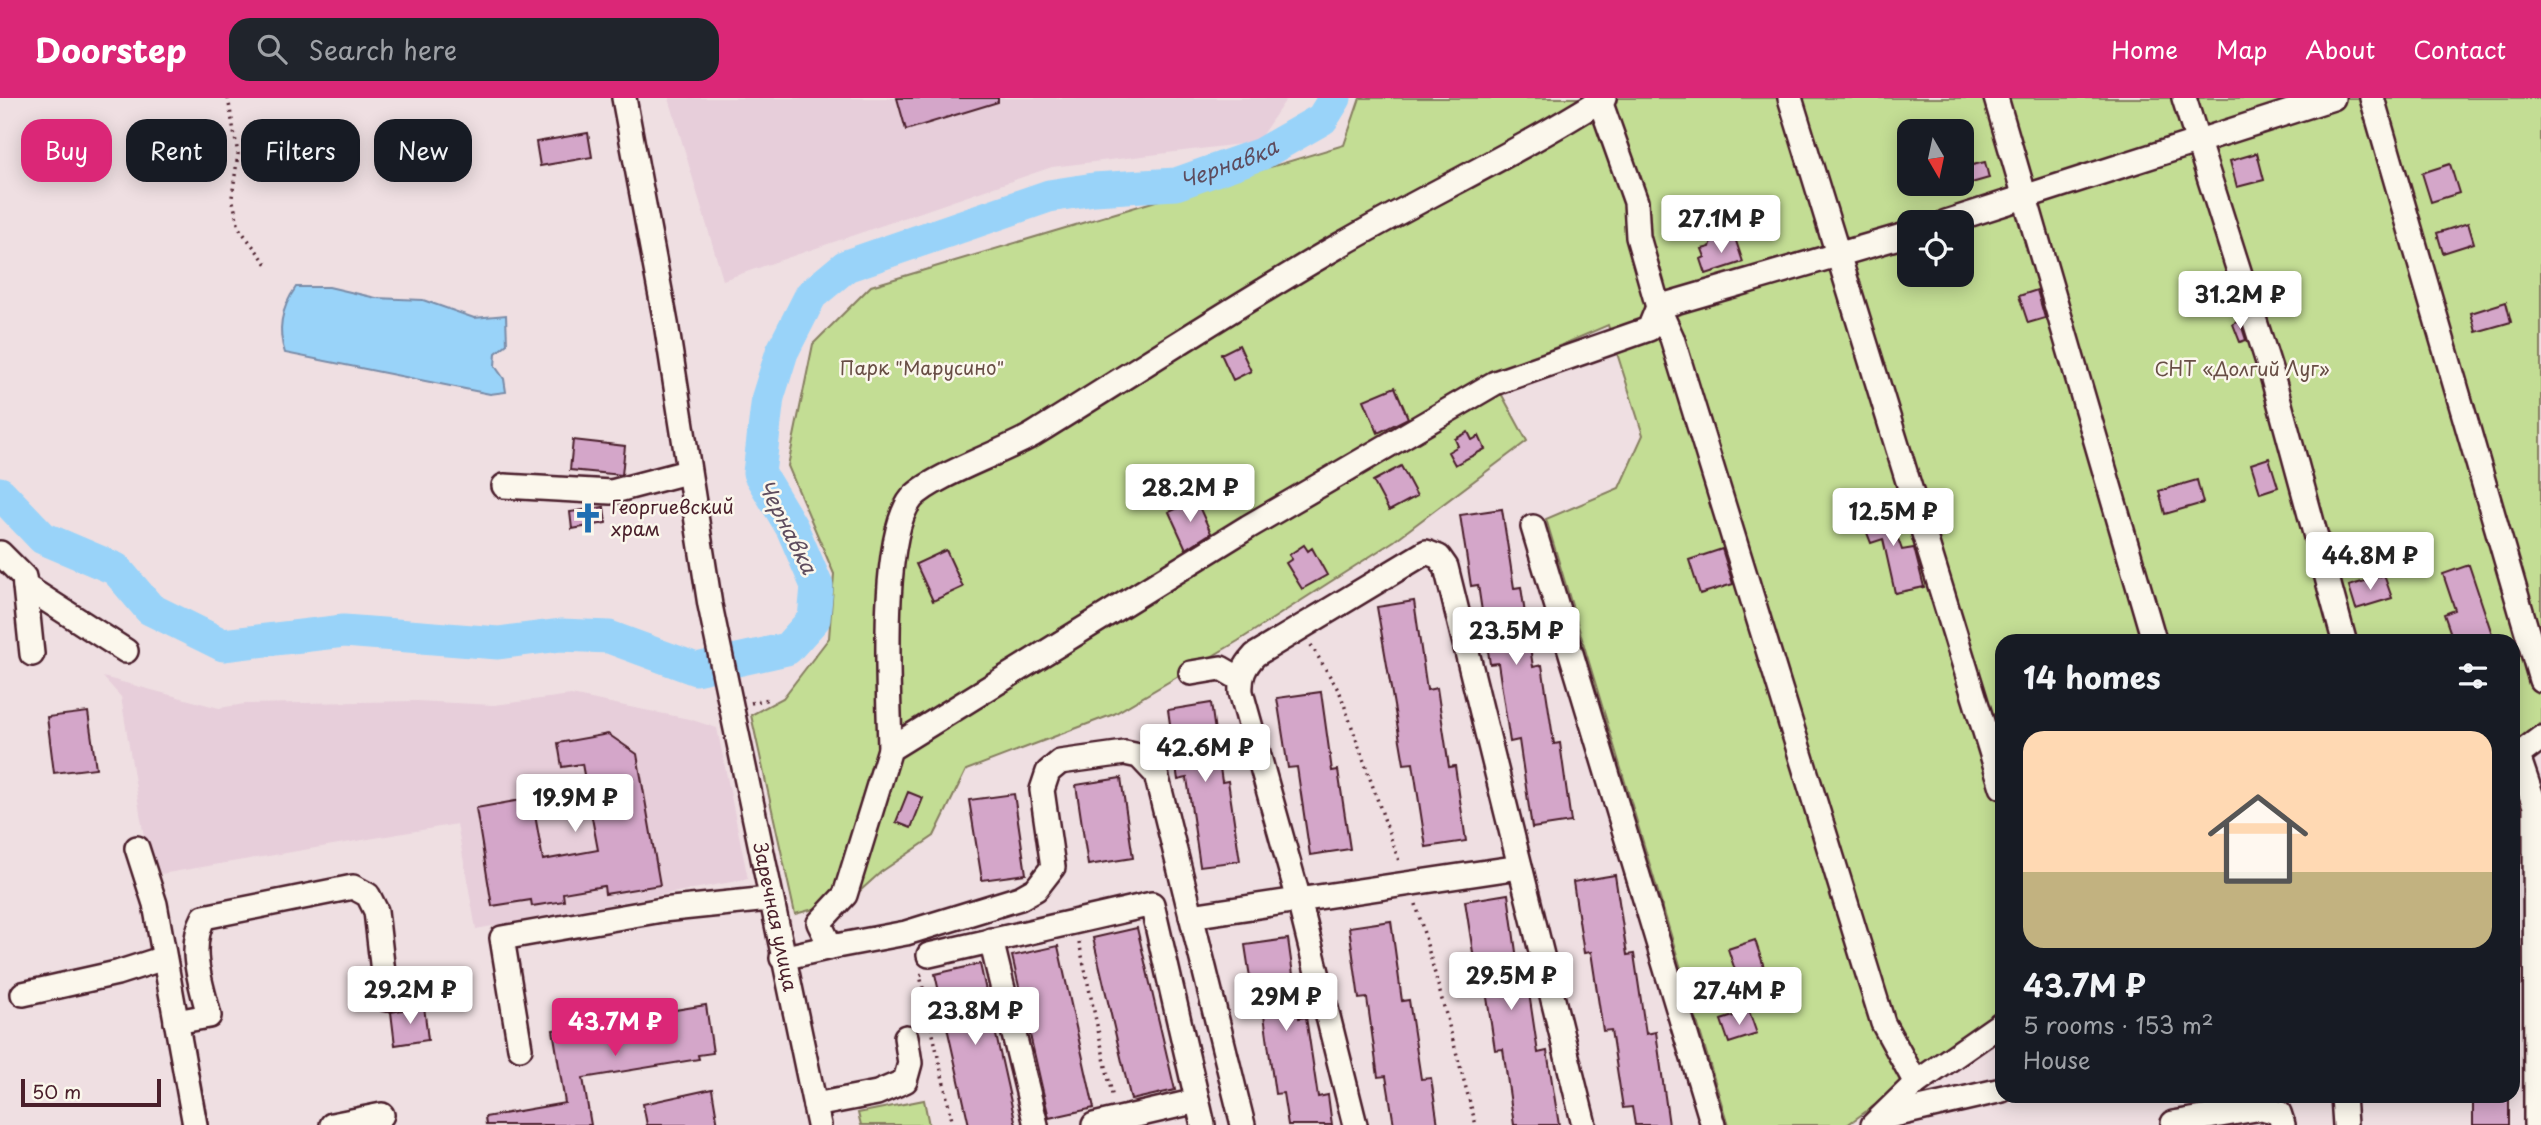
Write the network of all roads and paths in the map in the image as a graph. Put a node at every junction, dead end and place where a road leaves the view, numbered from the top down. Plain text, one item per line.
1 (228, 98) edge
2 (624, 98) edge
3 (1790, 98) edge
4 (1996, 98) edge
5 (2185, 98) edge
6 (2333, 98) edge
7 (2372, 98) edge
8 (1602, 99) edge
9 (2197, 142) junction
10 (2025, 198) junction
11 (1974, 213) edge
12 (1897, 238) edge
13 (1839, 255) junction
14 (269, 267) dead end
15 (1658, 307) junction
16 (687, 472) junction
17 (505, 486) dead end
18 (1533, 527) dead end
19 (0, 553) edge
20 (25, 586) junction
21 (2152, 634) edge
22 (2342, 634) edge
23 (126, 651) dead end
24 (32, 654) dead end
25 (1191, 673) dead end
26 (1240, 679) junction
27 (2541, 680) edge
28 (2541, 738) edge
29 (890, 749) junction
30 (2520, 753) edge
31 (1995, 764) edge
32 (2520, 769) edge
33 (137, 848) dead end
34 (1520, 867) junction
35 (769, 899) junction
36 (1299, 900) junction
37 (1191, 916) junction
38 (1074, 921) junction
39 (991, 940) junction
40 (831, 947) junction
41 (929, 955) joint
42 (164, 958) junction
43 (782, 958) junction
44 (23, 994) dead end
45 (386, 999) dead end
46 (176, 1022) junction
47 (1995, 1028) edge
48 (906, 1037) dead end
49 (520, 1048) dead end
50 (1916, 1083) junction
51 (1995, 1092) edge
52 (1197, 1101) junction
53 (2343, 1103) edge
54 (382, 1115) dead end
55 (817, 1115) edge
56 (1118, 1119) junction
57 (1879, 1121) edge
58 (195, 1125) edge
59 (332, 1125) edge
60 (953, 1125) edge
61 (1036, 1125) edge
62 (1094, 1125) edge
63 (1203, 1125) edge
64 (1243, 1125) edge
65 (1356, 1125) edge
66 (1584, 1125) edge
67 (1713, 1125) edge
68 (1912, 1125) edge
69 (2170, 1125) edge
70 (2283, 1125) edge
71 (2345, 1125) edge
72 (2536, 1125) edge

1 - 14 path
2 - 16 street, Заречная улица
3 - 13 street
4 - 10 street
5 - 9 street
6 - 9 street
7 - 27 street
8 - 15 street
8 - 29 street
9 - 10 street
9 - 22 street
10 - 11 street
10 - 21 street
12 - 13 street
13 - 15 street
13 - 31 street
15 - 29 street
15 - 50 street
16 - 17 street
16 - 35 street, Заречная улица
18 - 67 street
19 - 20 street
20 - 23 street
20 - 24 street
25 - 26 street
26 - 34 street
26 - 36 street
28 - 30 street
29 - 40 street
32 - 72 street
33 - 42 street
34 - 36 street
34 - 66 street
35 - 43 street, Заречная улица
35 - 49 street
36 - 37 street
36 - 65 street
37 - 40 street
37 - 64 street
38 - 39 street
38 - 52 street
38 - 56 path
39 - 41 street
39 - 61 street
40 - 43 street
41 - 60 path
42 - 44 street
42 - 46 street
43 - 55 street, Заречная улица
45 - 46 street
46 - 58 street
47 - 50 street
48 - 55 street
50 - 57 street
51 - 57 street
52 - 56 street
52 - 63 street
53 - 71 street
54 - 59 street
56 - 62 street
57 - 68 street
69 - 70 street

